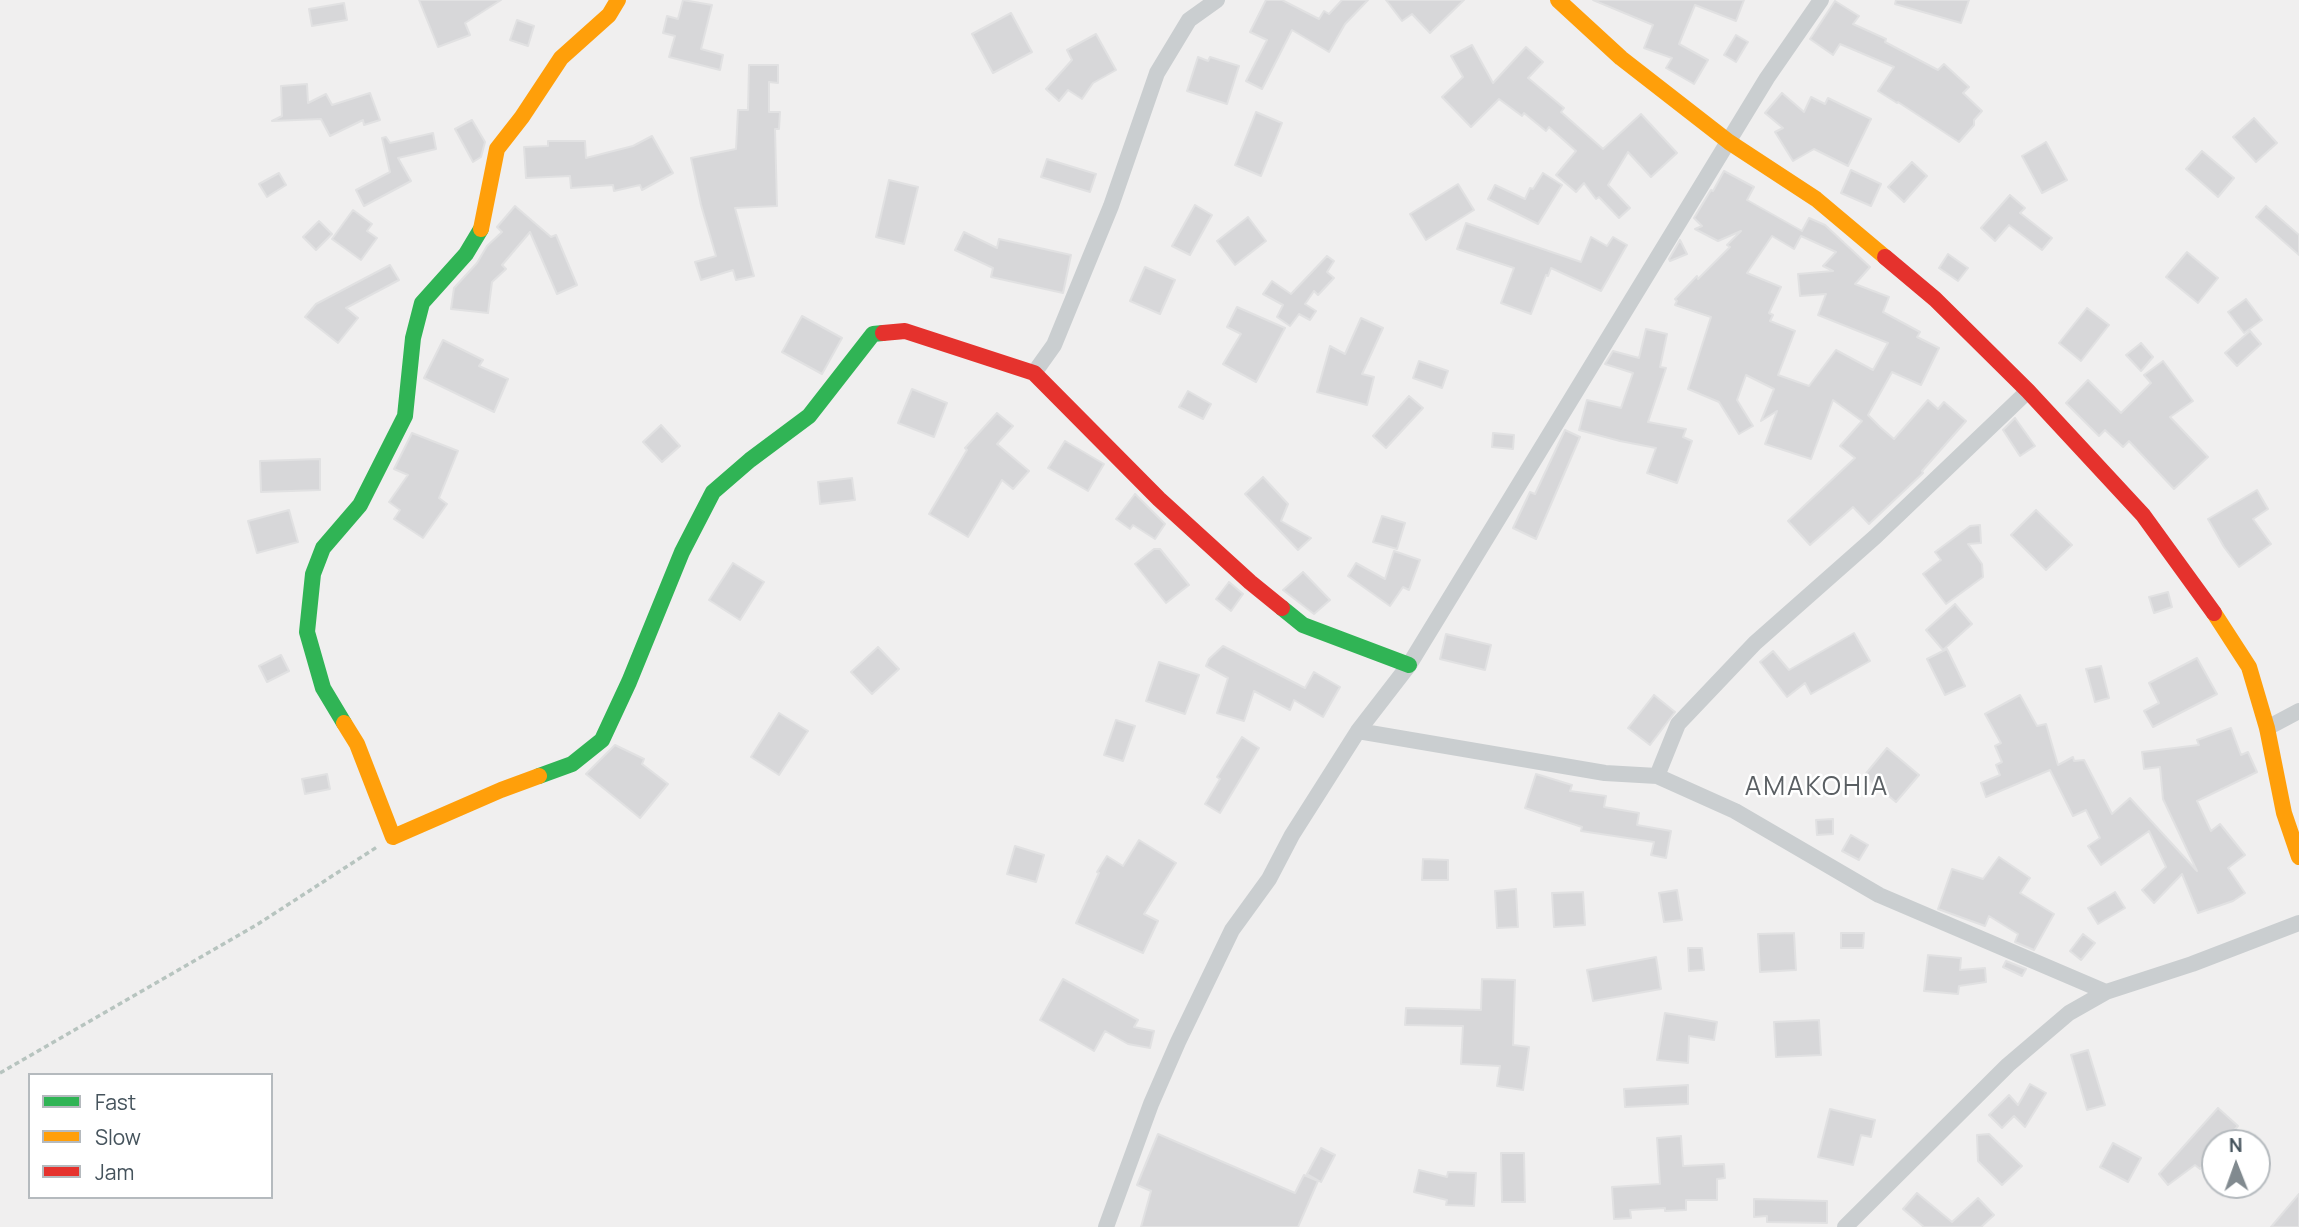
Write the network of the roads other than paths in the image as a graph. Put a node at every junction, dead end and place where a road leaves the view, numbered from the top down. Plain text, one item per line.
1 (618, 0) edge
2 (1217, 0) edge
3 (1558, 0) edge
4 (1821, 0) edge
5 (1729, 142) junction
6 (1034, 373) junction
7 (2028, 391) junction
8 (1409, 665) junction
9 (2299, 711) edge
10 (2267, 728) junction
11 (1358, 731) junction
12 (1657, 776) junction
13 (2299, 857) edge
14 (2299, 923) edge
15 (2106, 992) junction
16 (1106, 1227) edge
17 (1845, 1227) edge

1 - 6 street
2 - 6 street
3 - 5 street
4 - 5 street
5 - 7 street
5 - 8 street
6 - 8 street
7 - 10 street
7 - 12 street
8 - 11 street
9 - 10 street
10 - 13 street
11 - 12 street
11 - 16 street
12 - 15 street
14 - 15 street
15 - 17 street

